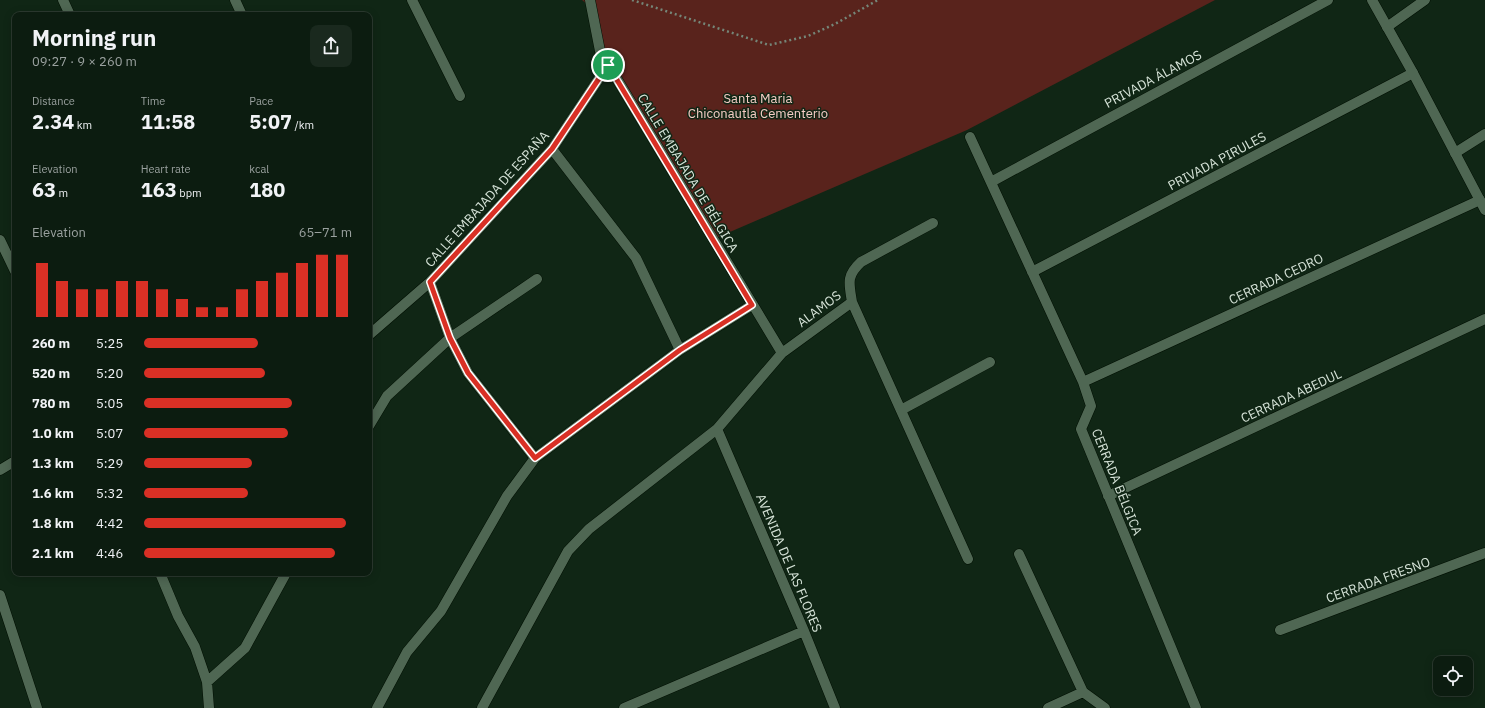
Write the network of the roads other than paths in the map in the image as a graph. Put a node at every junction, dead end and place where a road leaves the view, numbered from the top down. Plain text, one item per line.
1 (63, 0) edge
2 (235, 0) edge
3 (412, 0) edge
4 (590, 0) edge
5 (1328, 0) edge
6 (1372, 0) edge
7 (1425, 0) edge
8 (69, 12) edge
9 (241, 12) edge
10 (1387, 27) junction
11 (608, 65) junction
12 (1413, 72) junction
13 (460, 96) dead end
14 (1485, 134) edge
15 (970, 137) dead end
16 (552, 149) junction
17 (1455, 153) junction
18 (991, 182) junction
19 (1480, 200) junction
20 (1485, 210) edge
21 (933, 223) dead end
22 (0, 240) edge
23 (12, 265) edge
24 (1032, 272) junction
25 (537, 279) dead end
26 (430, 282) junction
27 (852, 302) junction
28 (752, 305) junction
29 (1485, 319) edge
30 (372, 332) edge
31 (450, 338) junction
32 (680, 350) junction
33 (782, 354) junction
34 (990, 362) dead end
35 (1083, 382) junction
36 (901, 410) junction
37 (372, 421) edge
38 (717, 429) junction
39 (535, 458) junction
40 (12, 463) edge
41 (0, 470) edge
42 (1108, 496) junction
43 (1485, 553) edge
44 (1019, 554) dead end
45 (968, 559) dead end
46 (161, 576) edge
47 (284, 576) edge
48 (0, 596) edge
49 (1280, 630) dead end
50 (804, 631) junction
51 (207, 682) junction
52 (1083, 692) junction
53 (37, 708) edge
54 (209, 708) edge
55 (376, 708) edge
56 (482, 708) edge
57 (624, 708) edge
58 (835, 708) edge
59 (1048, 708) edge
60 (1105, 708) edge
61 (1196, 708) edge

1 - 8 street
2 - 9 street
3 - 13 street
4 - 11 street, CALLE EMBAJADA DE BÉLGICA
5 - 18 street, PRIVADA ÁLAMOS
6 - 10 street
7 - 10 street
10 - 12 street
11 - 16 street, CALLE EMBAJADA DE ESPAÑA
11 - 28 street, CALLE EMBAJADA DE BÉLGICA
12 - 17 street
12 - 24 street, PRIVADA PIRULES
14 - 17 street
15 - 18 street, CERRADA BÉLGICA
16 - 26 street, CALLE EMBAJADA DE ESPAÑA
16 - 32 street
17 - 19 street
18 - 24 street, CERRADA BÉLGICA
19 - 20 street
19 - 35 street, CERRADA CEDRO
21 - 27 street, ALAMOS
22 - 23 street
24 - 35 street, CERRADA BÉLGICA
25 - 31 street
26 - 30 street, CALLE EMBAJADA DE ESPAÑA
26 - 31 street
27 - 33 street, ALAMOS
27 - 36 street
28 - 32 street
28 - 33 street, CALLE EMBAJADA DE BÉLGICA
29 - 42 street, CERRADA ABEDUL
31 - 37 street
31 - 39 street
32 - 39 street
33 - 38 street, ALAMOS
34 - 36 street
35 - 42 street, CERRADA BÉLGICA
36 - 45 street
38 - 50 street, AVENIDA DE LAS FLORES
38 - 56 street, ALAMOS
39 - 55 street
40 - 41 street
42 - 61 street, CERRADA BÉLGICA
43 - 49 street, CERRADA FRESNO
44 - 52 street
46 - 51 street
47 - 51 street
48 - 53 street
50 - 57 street
50 - 58 street, AVENIDA DE LAS FLORES
51 - 54 street
52 - 59 street
52 - 60 street

